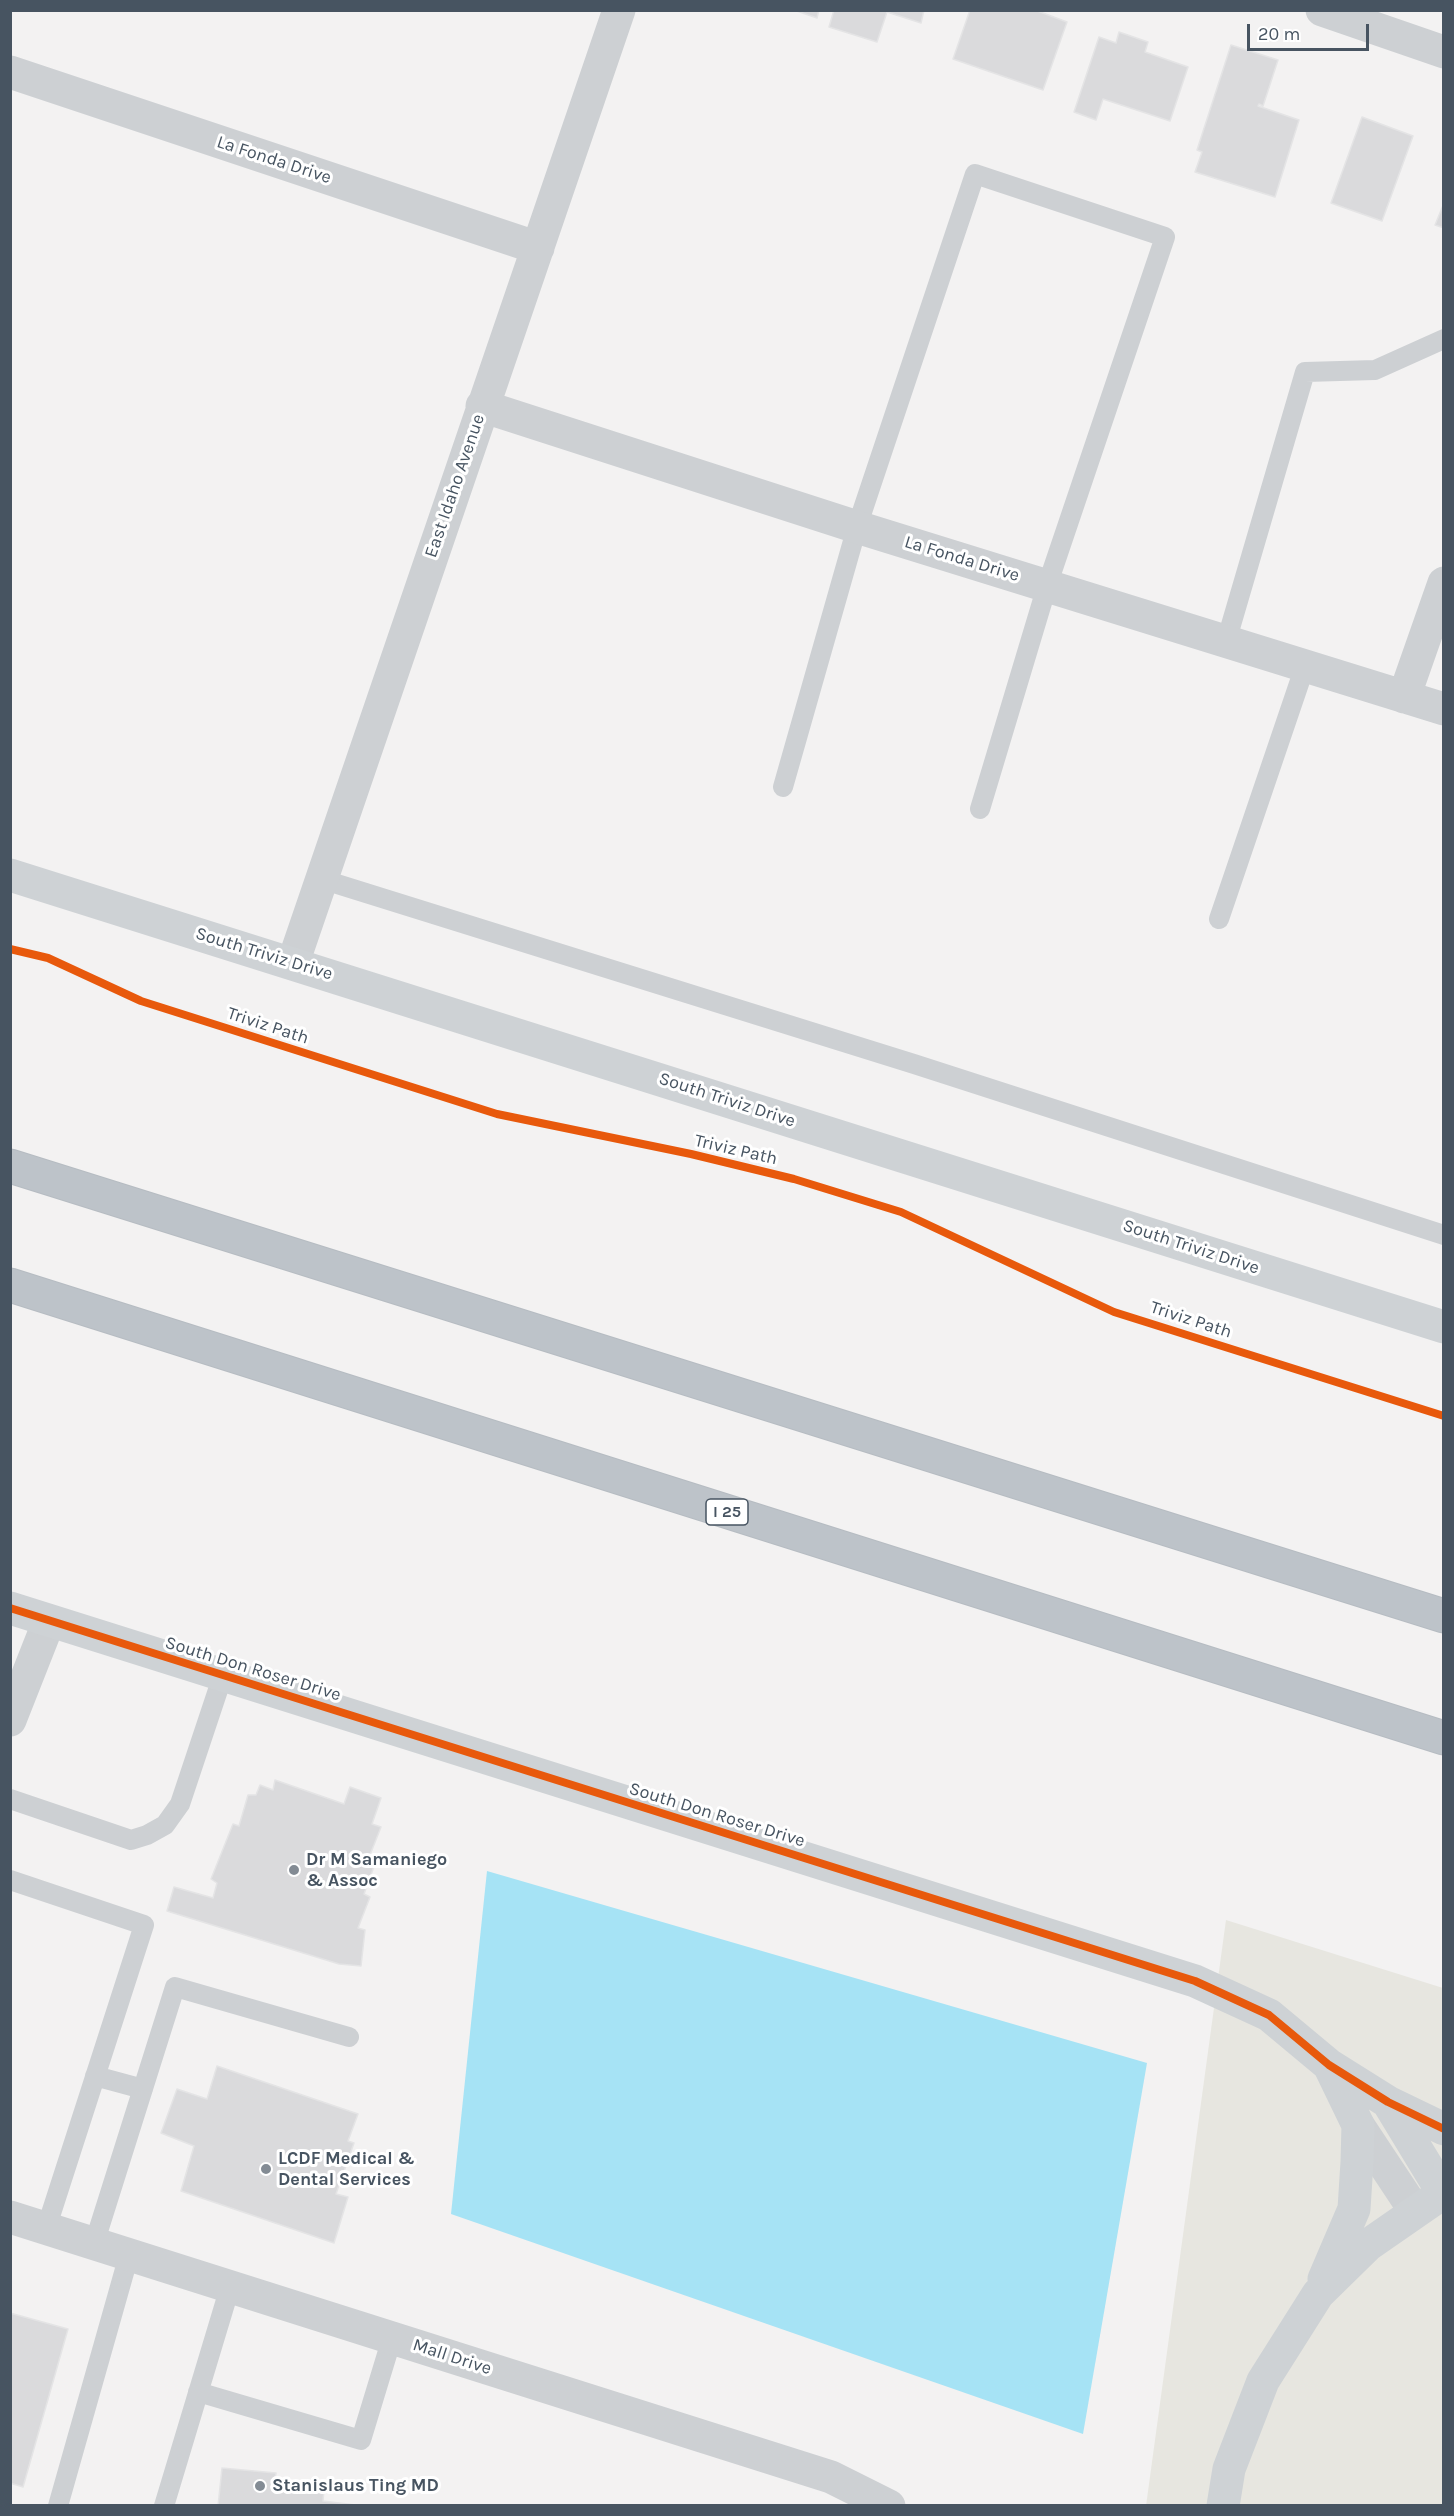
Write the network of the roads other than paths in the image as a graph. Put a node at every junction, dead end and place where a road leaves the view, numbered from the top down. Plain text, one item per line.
1 (619, 10) edge
2 (1323, 10) edge
3 (1443, 52) edge
4 (10, 72) edge
5 (538, 248) junction
6 (1443, 339) edge
7 (482, 406) junction
8 (857, 527) junction
9 (1443, 583) edge
10 (1047, 586) junction
11 (1226, 642) junction
12 (1305, 666) junction
13 (1404, 697) junction
14 (1443, 710) edge
15 (783, 787) dead end
16 (980, 809) dead end
17 (10, 875) edge
18 (321, 879) junction
19 (1219, 919) dead end
20 (293, 963) junction
21 (10, 1166) edge
22 (1443, 1235) edge
23 (10, 1285) edge
24 (1443, 1327) edge
25 (10, 1608) edge
26 (1443, 1616) edge
27 (50, 1621) junction
28 (224, 1675) junction
29 (10, 1720) edge
30 (1443, 1738) edge
31 (10, 1799) edge
32 (10, 1880) edge
33 (349, 2037) dead end
34 (1329, 2065) junction
35 (95, 2076) junction
36 (143, 2089) junction
37 (1388, 2102) junction
38 (1358, 2125) junction
39 (1443, 2129) edge
40 (1443, 2192) edge
41 (1415, 2211) junction
42 (10, 2217) edge
43 (46, 2229) junction
44 (94, 2244) junction
45 (129, 2256) junction
46 (230, 2288) junction
47 (1318, 2294) junction
48 (392, 2338) junction
49 (198, 2392) junction
50 (58, 2505) edge
51 (164, 2505) edge
52 (889, 2505) edge
53 (1223, 2505) edge

1 - 5 street, East Idaho Avenue
2 - 3 street
4 - 5 street, La Fonda Drive
5 - 7 street, East Idaho Avenue
6 - 11 lane
7 - 8 street, La Fonda Drive
7 - 18 street, East Idaho Avenue
8 - 10 street, La Fonda Drive
8 - 10 lane
8 - 15 lane
9 - 13 street
10 - 11 street, La Fonda Drive
10 - 16 lane
11 - 12 street, La Fonda Drive
12 - 13 street, La Fonda Drive
12 - 19 lane
13 - 14 street, La Fonda Drive
17 - 20 street, South Triviz Drive
18 - 20 street, East Idaho Avenue
18 - 22 lane
20 - 24 street, South Triviz Drive
21 - 26 highway
23 - 30 highway, I 25
25 - 27 street, South Don Roser Drive
27 - 28 street, South Don Roser Drive
27 - 29 street
28 - 31 lane
28 - 34 street, South Don Roser Drive
32 - 35 lane
33 - 36 lane
34 - 37 street, South Don Roser Drive
34 - 38 street, South Don Roser Drive
35 - 36 lane
35 - 43 lane
36 - 44 lane
37 - 39 street
37 - 40 street, South Don Roser Drive
38 - 41 street, South Don Roser Drive
38 - 47 street
40 - 41 street
41 - 47 street
42 - 43 street, Mall Drive
43 - 44 street, Mall Drive
44 - 45 street, Mall Drive
45 - 46 street, Mall Drive
45 - 50 lane
46 - 48 street, Mall Drive
46 - 49 lane
47 - 53 street
48 - 49 lane
48 - 52 street, Mall Drive
49 - 51 lane

